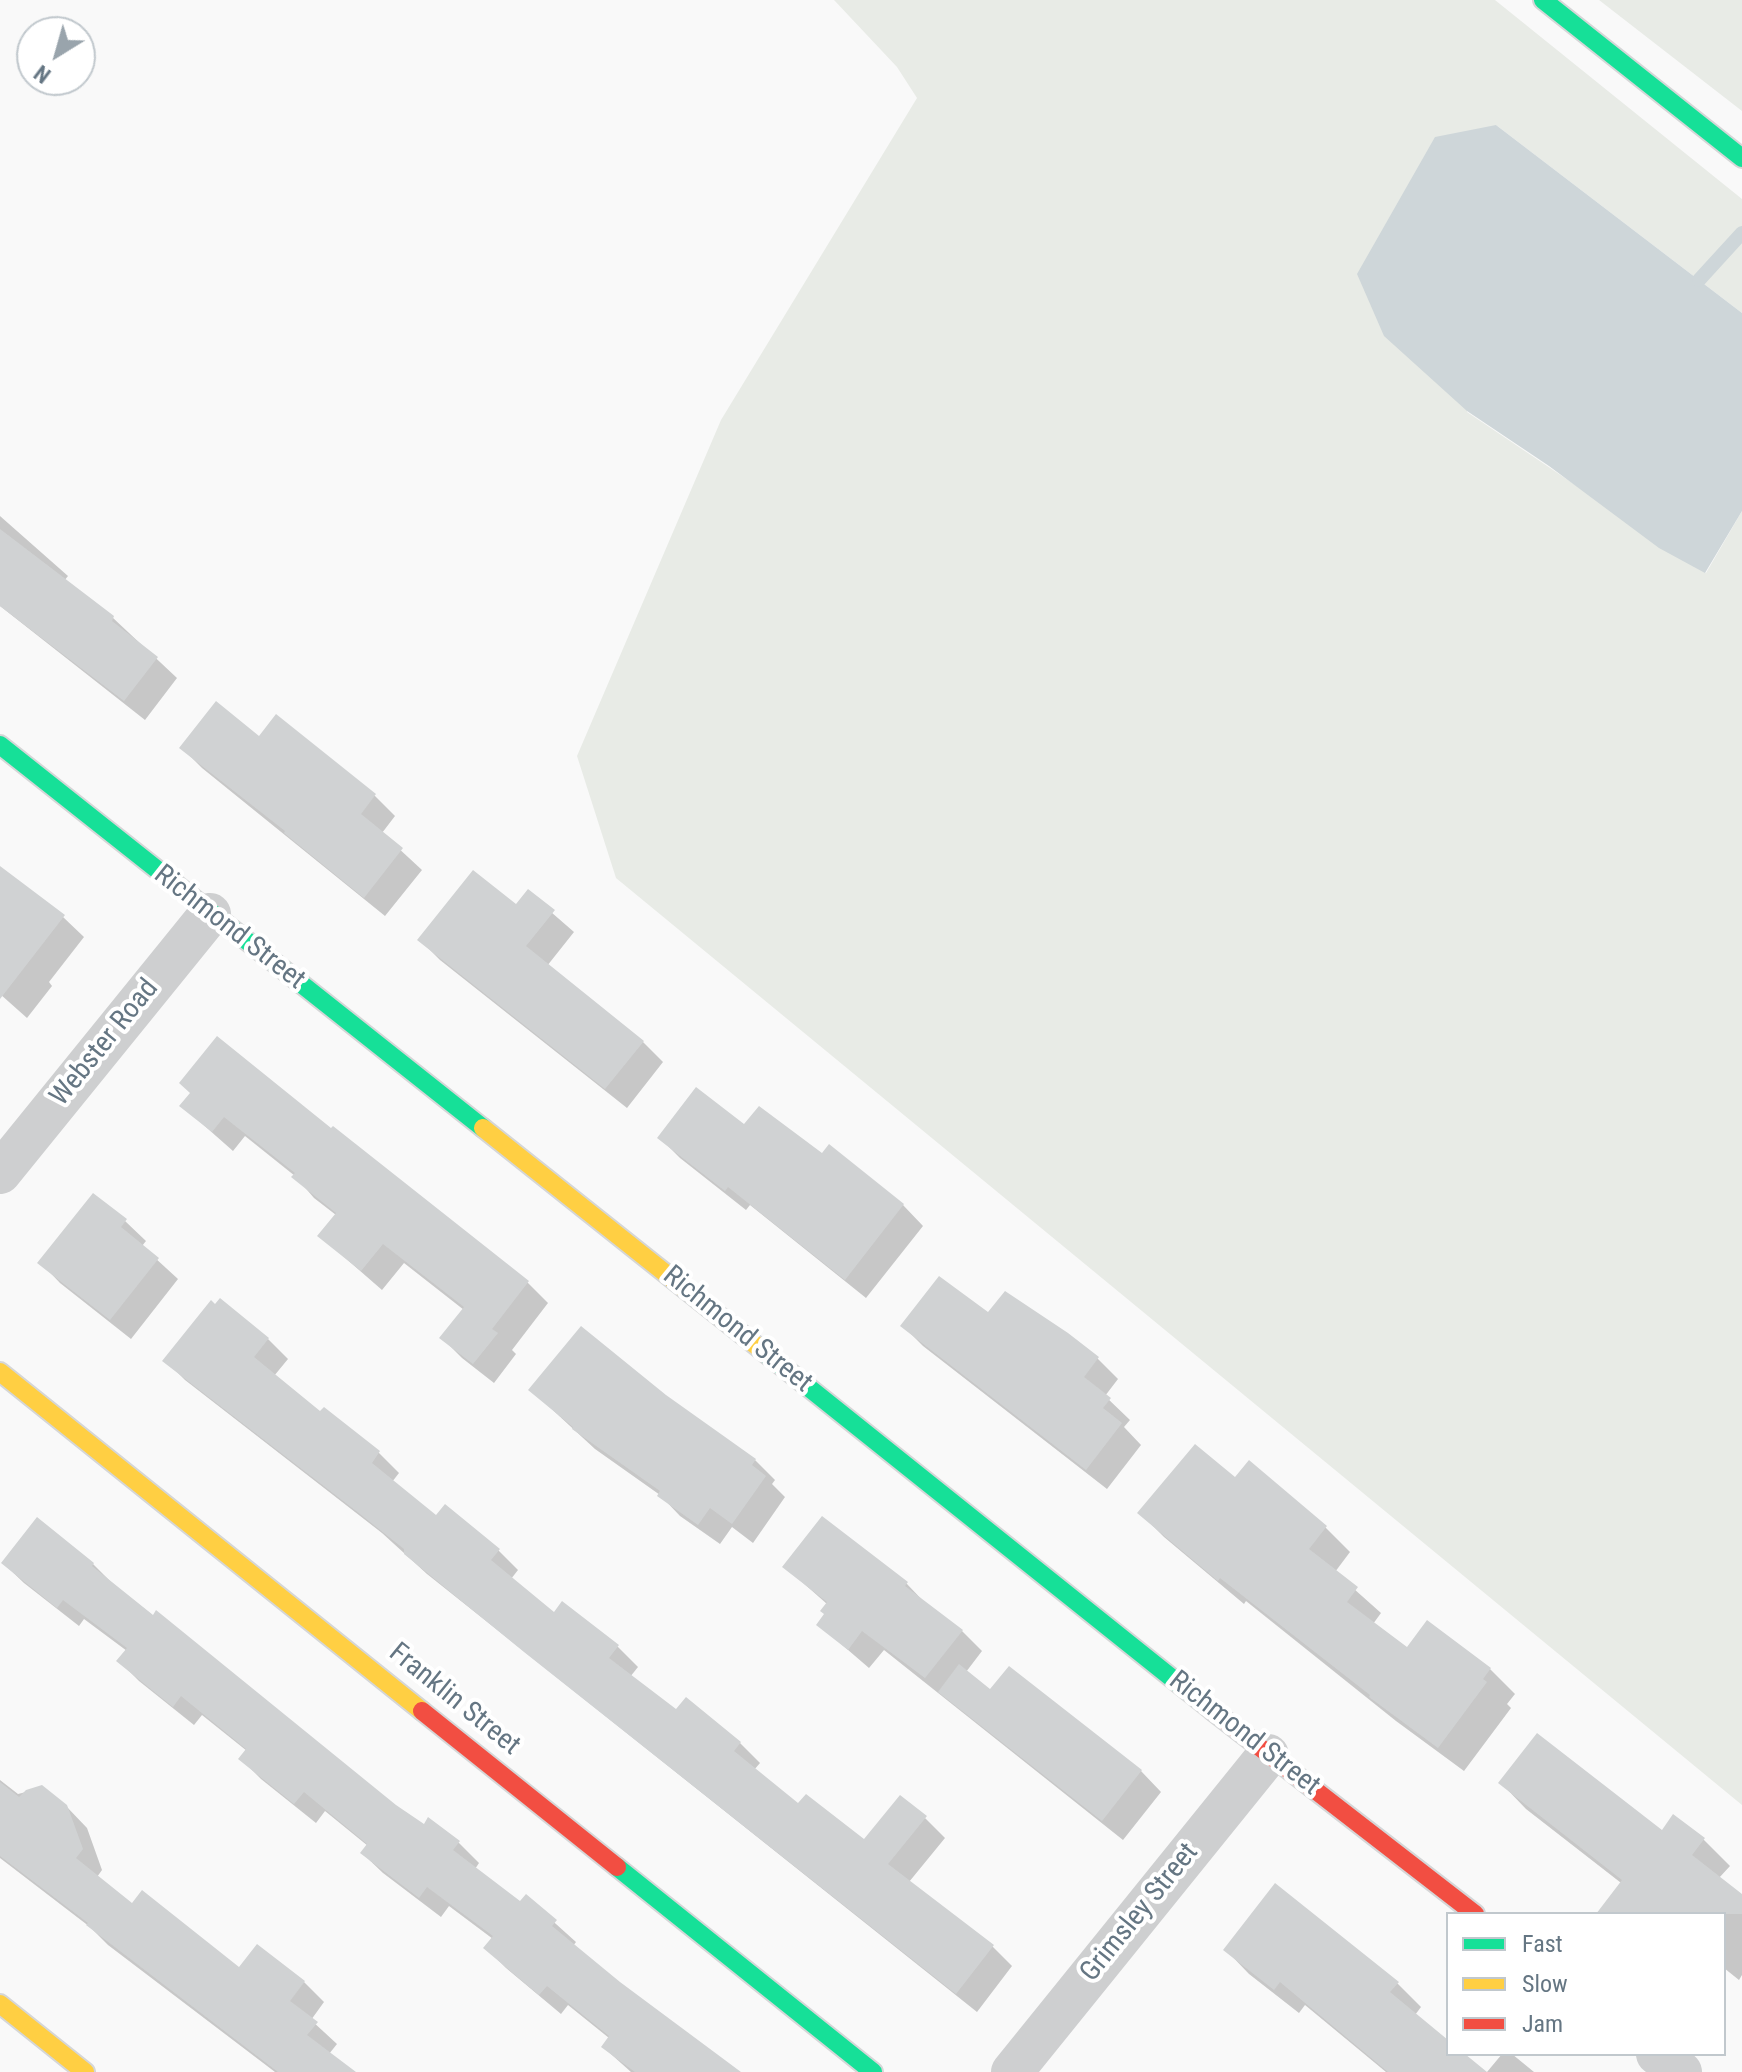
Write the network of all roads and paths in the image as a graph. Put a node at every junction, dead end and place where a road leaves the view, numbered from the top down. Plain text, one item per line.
1 (1543, 0) edge
2 (1742, 158) edge
3 (0, 745) edge
4 (210, 914) junction
5 (0, 1173) edge
6 (0, 1372) edge
7 (1268, 1755) junction
8 (1472, 1912) edge
9 (0, 2004) edge
10 (1660, 2056) edge
11 (85, 2072) edge
12 (873, 2072) edge
13 (1012, 2072) edge
14 (1681, 2072) edge

1 - 2 street
3 - 4 street, Richmond Street
4 - 5 street, Webster Road
4 - 7 street, Richmond Street
6 - 12 street, Franklin Street
7 - 8 street, Richmond Street
7 - 13 street, Grimsley Street
9 - 11 street
10 - 14 street

